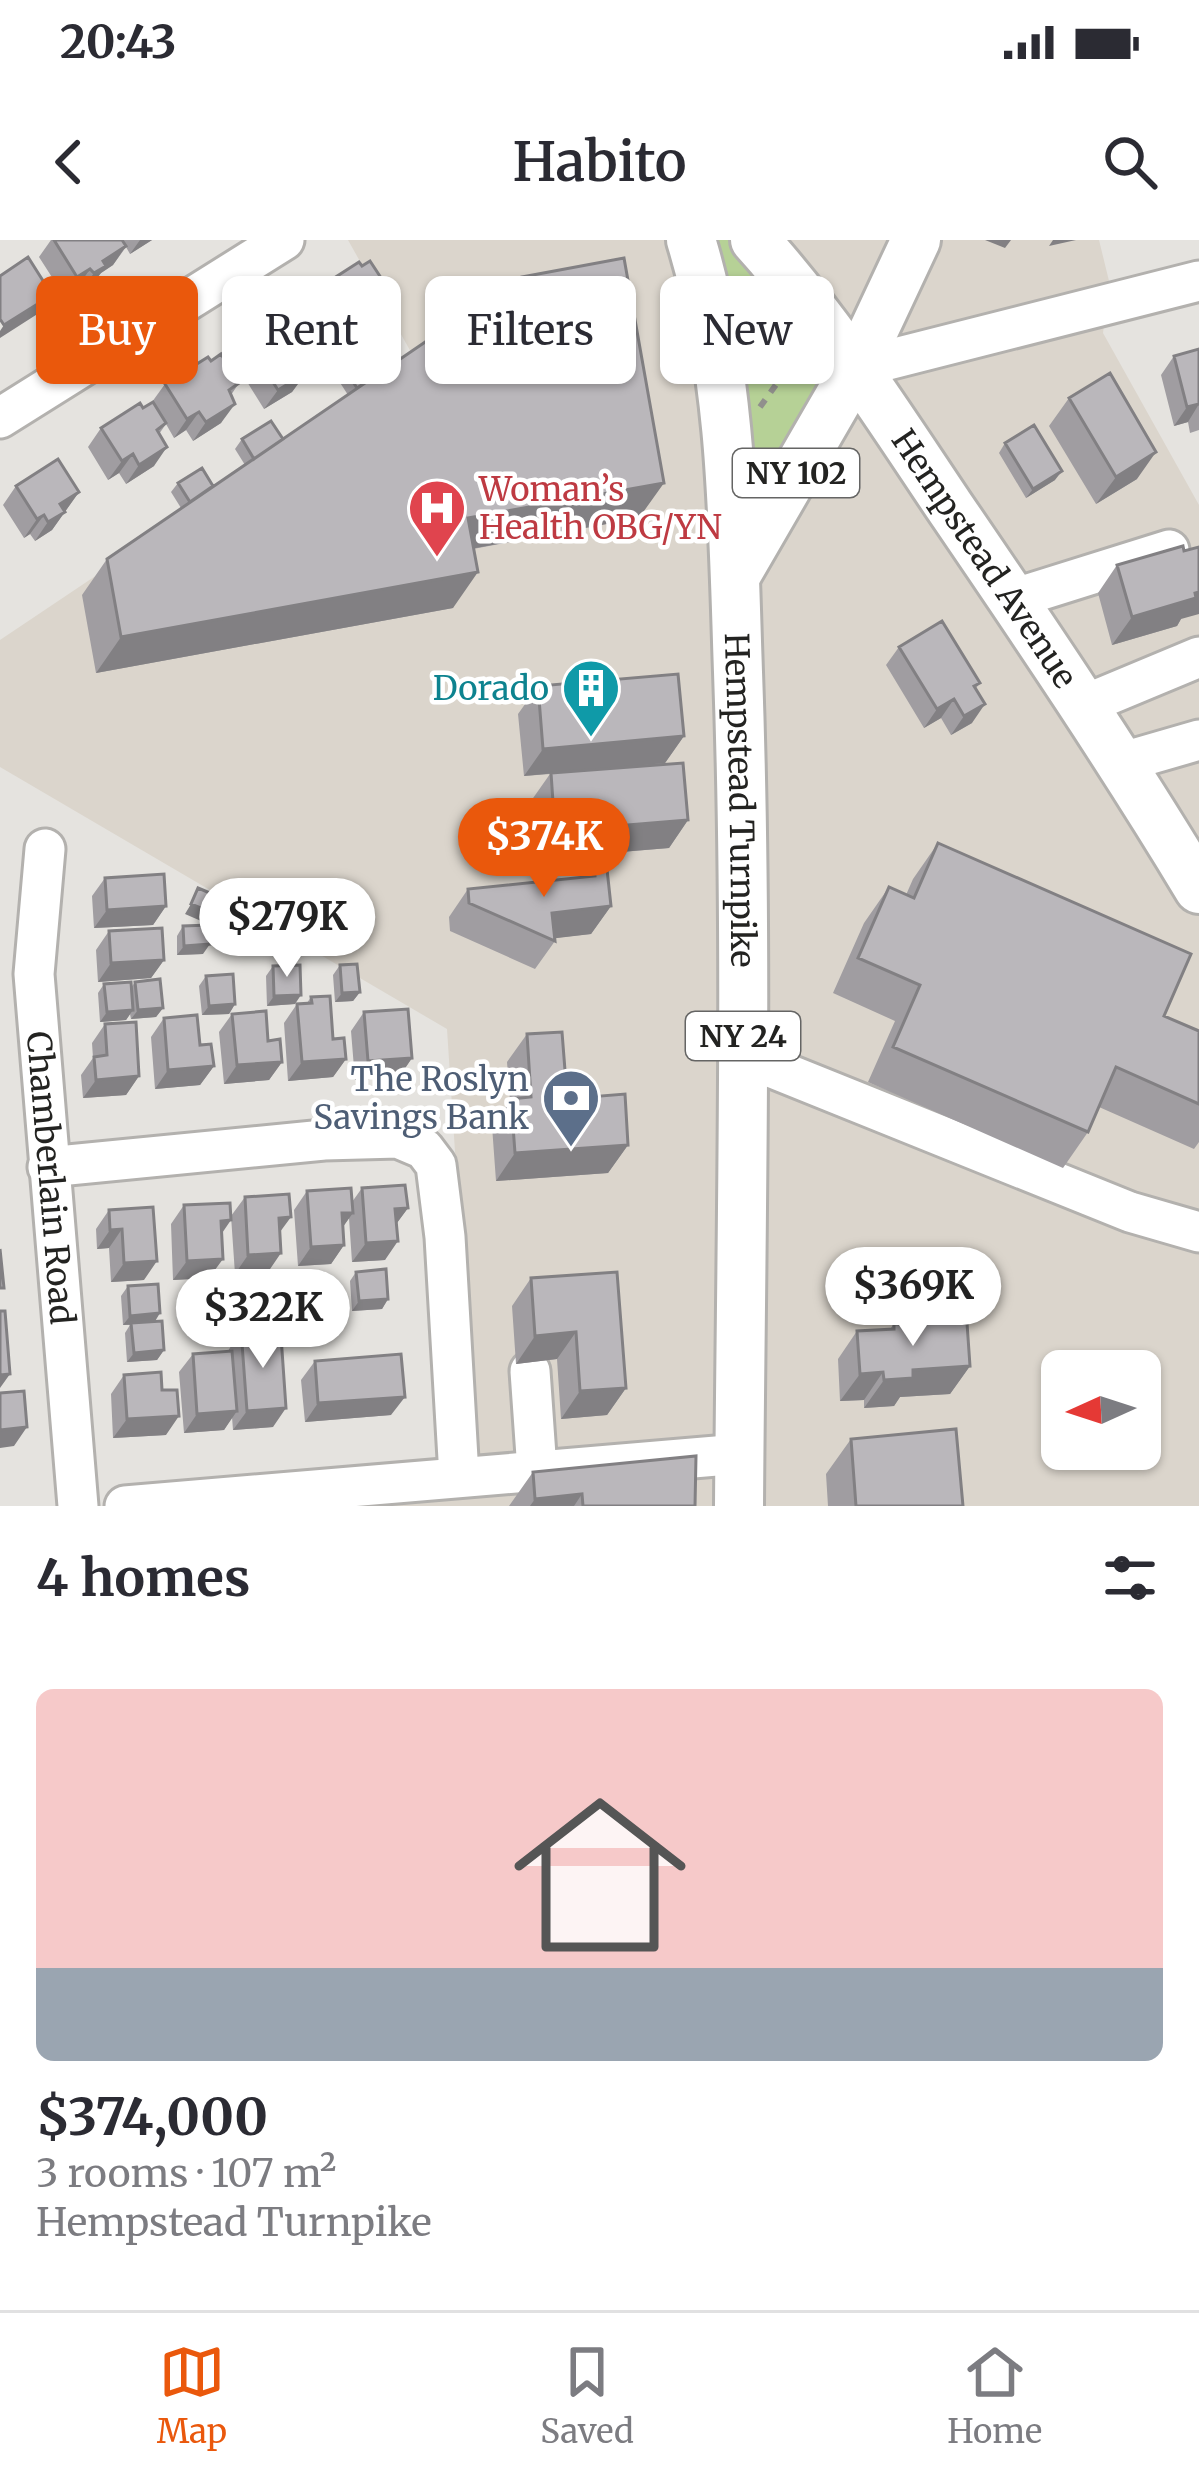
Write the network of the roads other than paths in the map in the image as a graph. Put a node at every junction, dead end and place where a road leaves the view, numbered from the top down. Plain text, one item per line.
1 (284, 240) edge
2 (691, 240) edge
3 (755, 240) edge
4 (916, 240) edge
5 (1199, 280) edge
6 (856, 368) junction
7 (0, 418) edge
8 (1184, 554) edge
9 (735, 577) junction
10 (1012, 599) junction
11 (1199, 632) edge
12 (1182, 663) edge
13 (1084, 705) junction
14 (1199, 740) edge
15 (1123, 762) junction
16 (1182, 829) edge
17 (45, 849) dead end
18 (1199, 889) edge
19 (743, 1056) junction
20 (48, 1167) junction
21 (1199, 1232) edge
22 (530, 1371) dead end
23 (740, 1454) junction
24 (537, 1470) junction
25 (459, 1476) junction
26 (77, 1506) edge
27 (125, 1506) edge
28 (739, 1506) edge

1 - 7 street
2 - 9 main road, Hempstead Turnpike / NY 24
3 - 6 main road, Hempstead Avenue
4 - 6 main road, NY 102
5 - 6 street
6 - 9 main road, NY 102
6 - 10 main road, Hempstead Avenue
8 - 10 street
9 - 19 main road, Hempstead Turnpike / NY 24
10 - 13 main road, Hempstead Avenue
11 - 12 street
12 - 13 street
13 - 15 main road, Hempstead Avenue
14 - 15 street
15 - 16 main road, Hempstead Avenue
16 - 18 main road, Hempstead Avenue
17 - 20 street, Chamberlain Road
19 - 21 street
19 - 23 main road, Hempstead Turnpike / NY 24
20 - 25 street
20 - 26 street, Chamberlain Road
22 - 24 street
23 - 24 street
23 - 28 main road, Hempstead Turnpike / NY 24
24 - 25 street
25 - 27 street

